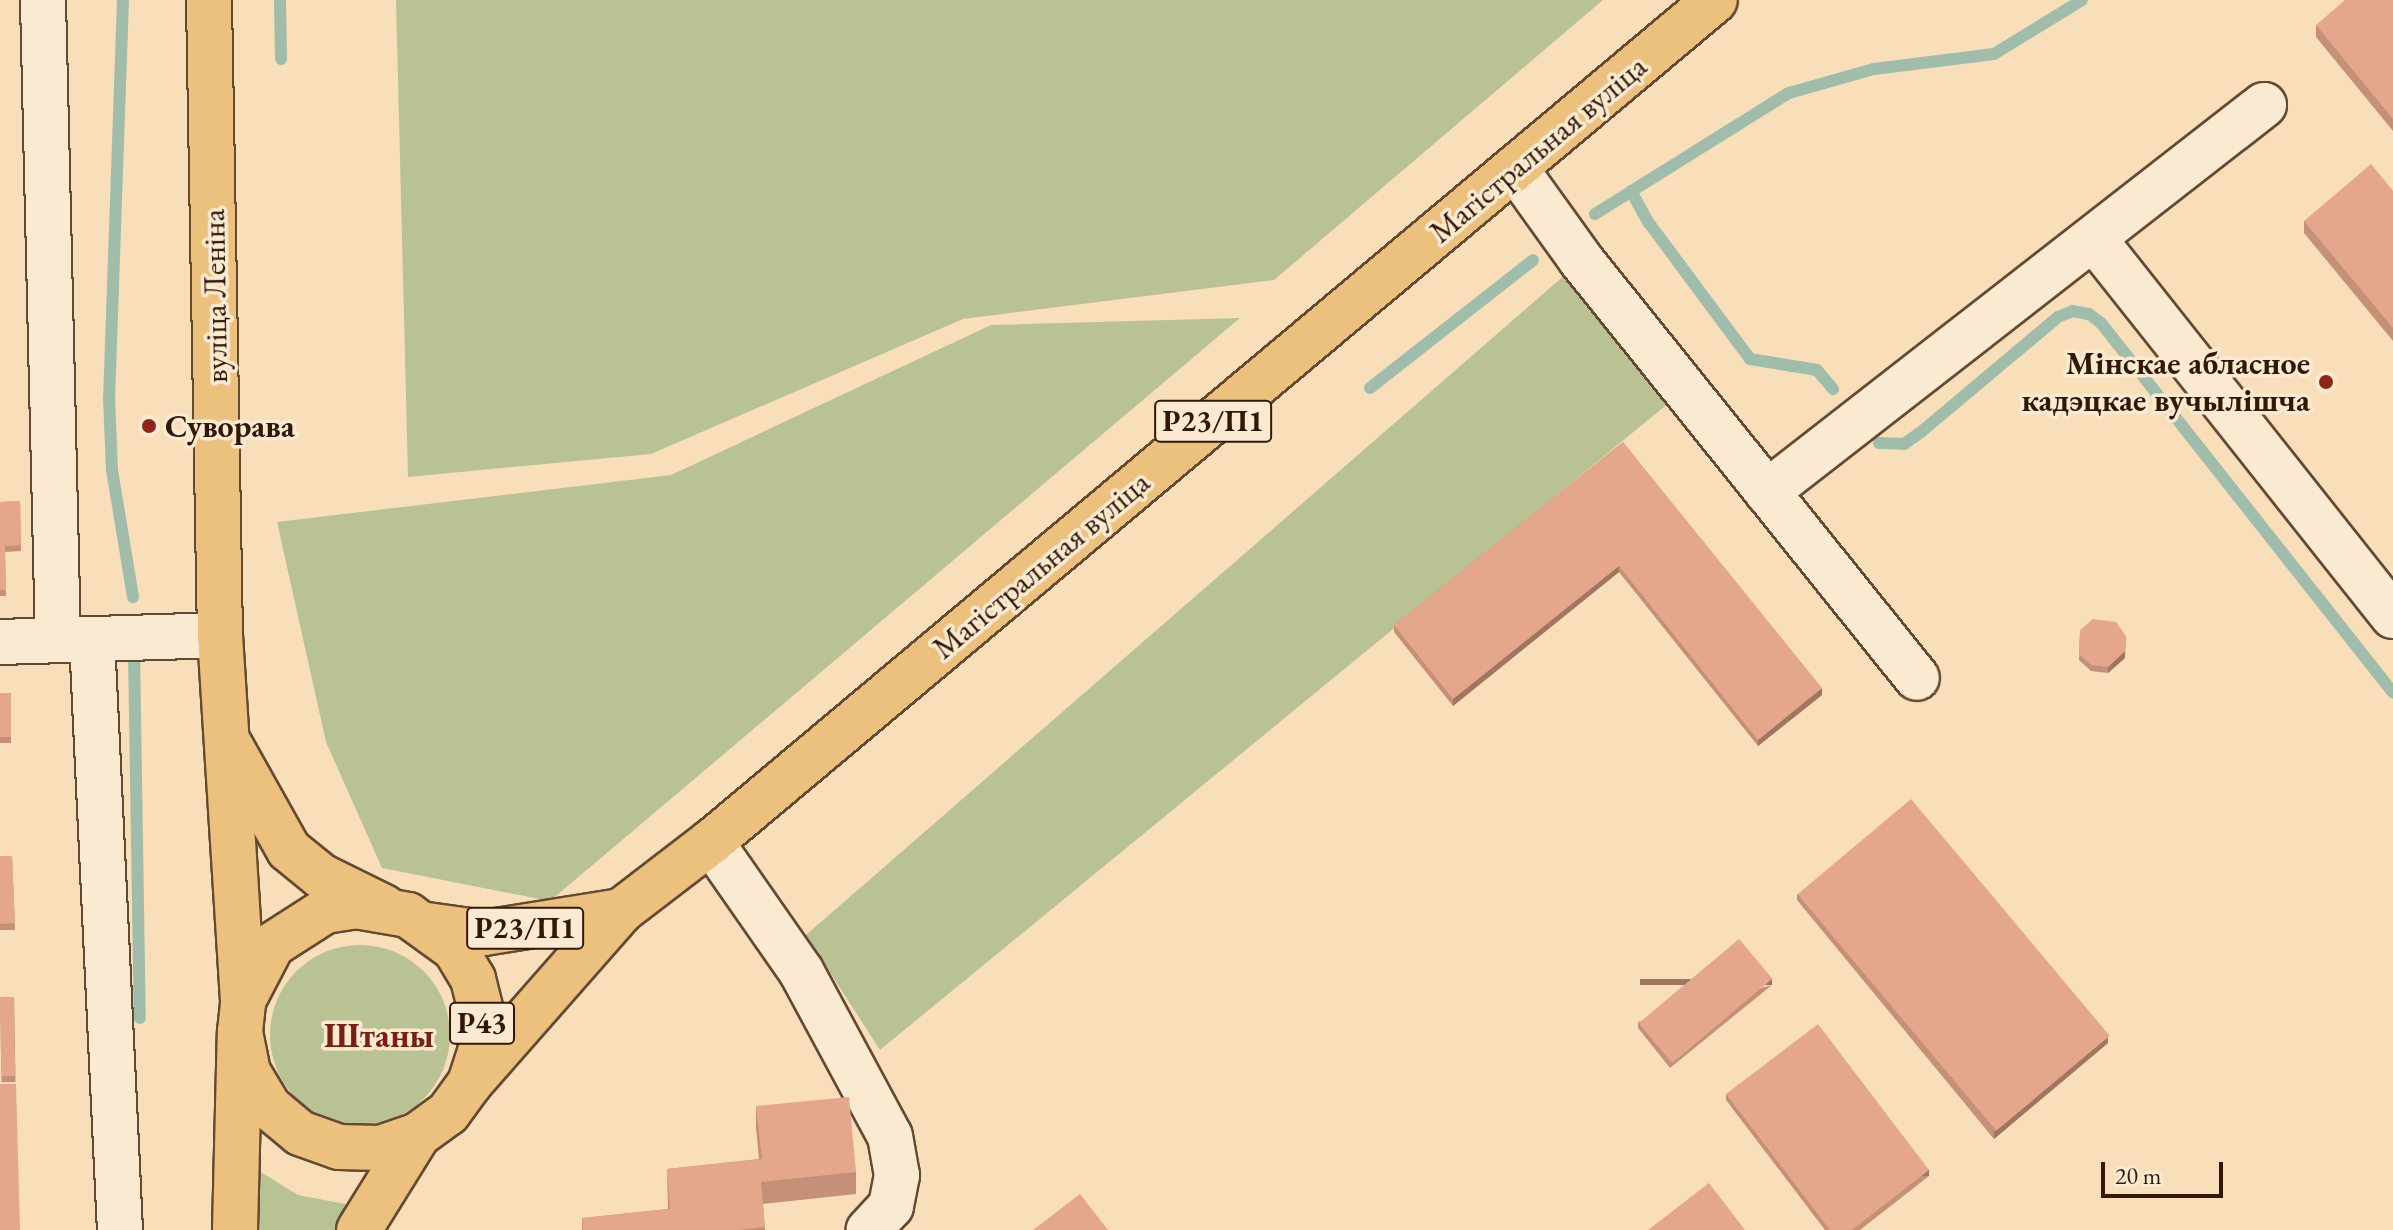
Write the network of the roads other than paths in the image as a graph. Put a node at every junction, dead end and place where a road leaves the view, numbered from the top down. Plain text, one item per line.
1 (43, 0) edge
2 (209, 0) edge
3 (1715, 0) edge
4 (2264, 105) dead end
5 (1515, 168) junction
6 (2094, 239) junction
7 (1767, 492) junction
8 (2393, 616) edge
9 (220, 635) junction
10 (75, 639) junction
11 (0, 642) edge
12 (1917, 678) dead end
13 (225, 736) junction
14 (711, 842) junction
15 (387, 908) junction
16 (621, 911) junction
17 (427, 925) junction
18 (241, 1016) junction
19 (470, 1083) junction
20 (418, 1135) junction
21 (120, 1230) edge
22 (235, 1230) edge
23 (359, 1230) edge
24 (869, 1230) edge

1 - 10 street
2 - 9 main road, вуліца Леніна / Р43
3 - 5 main road, Магістральная вуліца / Р23/П1
4 - 6 street
5 - 7 street
5 - 14 main road, Магістральная вуліца / Р23/П1
6 - 7 street
6 - 8 street
7 - 12 street
9 - 10 street
9 - 13 main road, вуліца Леніна / Р43
10 - 11 street
10 - 21 street
13 - 15 main road, вуліца Леніна / Р43
13 - 18 main road, вуліца Леніна / Р43
14 - 16 main road, Магістральная вуліца / Р23/П1
14 - 24 street
15 - 17 main road, Р43
15 - 18 main road, Р43
16 - 17 main road, Магістральная вуліца / Р23/П1
16 - 19 main road, Магістральная вуліца / Р23/П1
17 - 19 main road, Р43
18 - 20 main road, Р43
18 - 22 main road, вуліца Леніна / Р43
19 - 20 main road, Р43
20 - 23 main road, Р43

